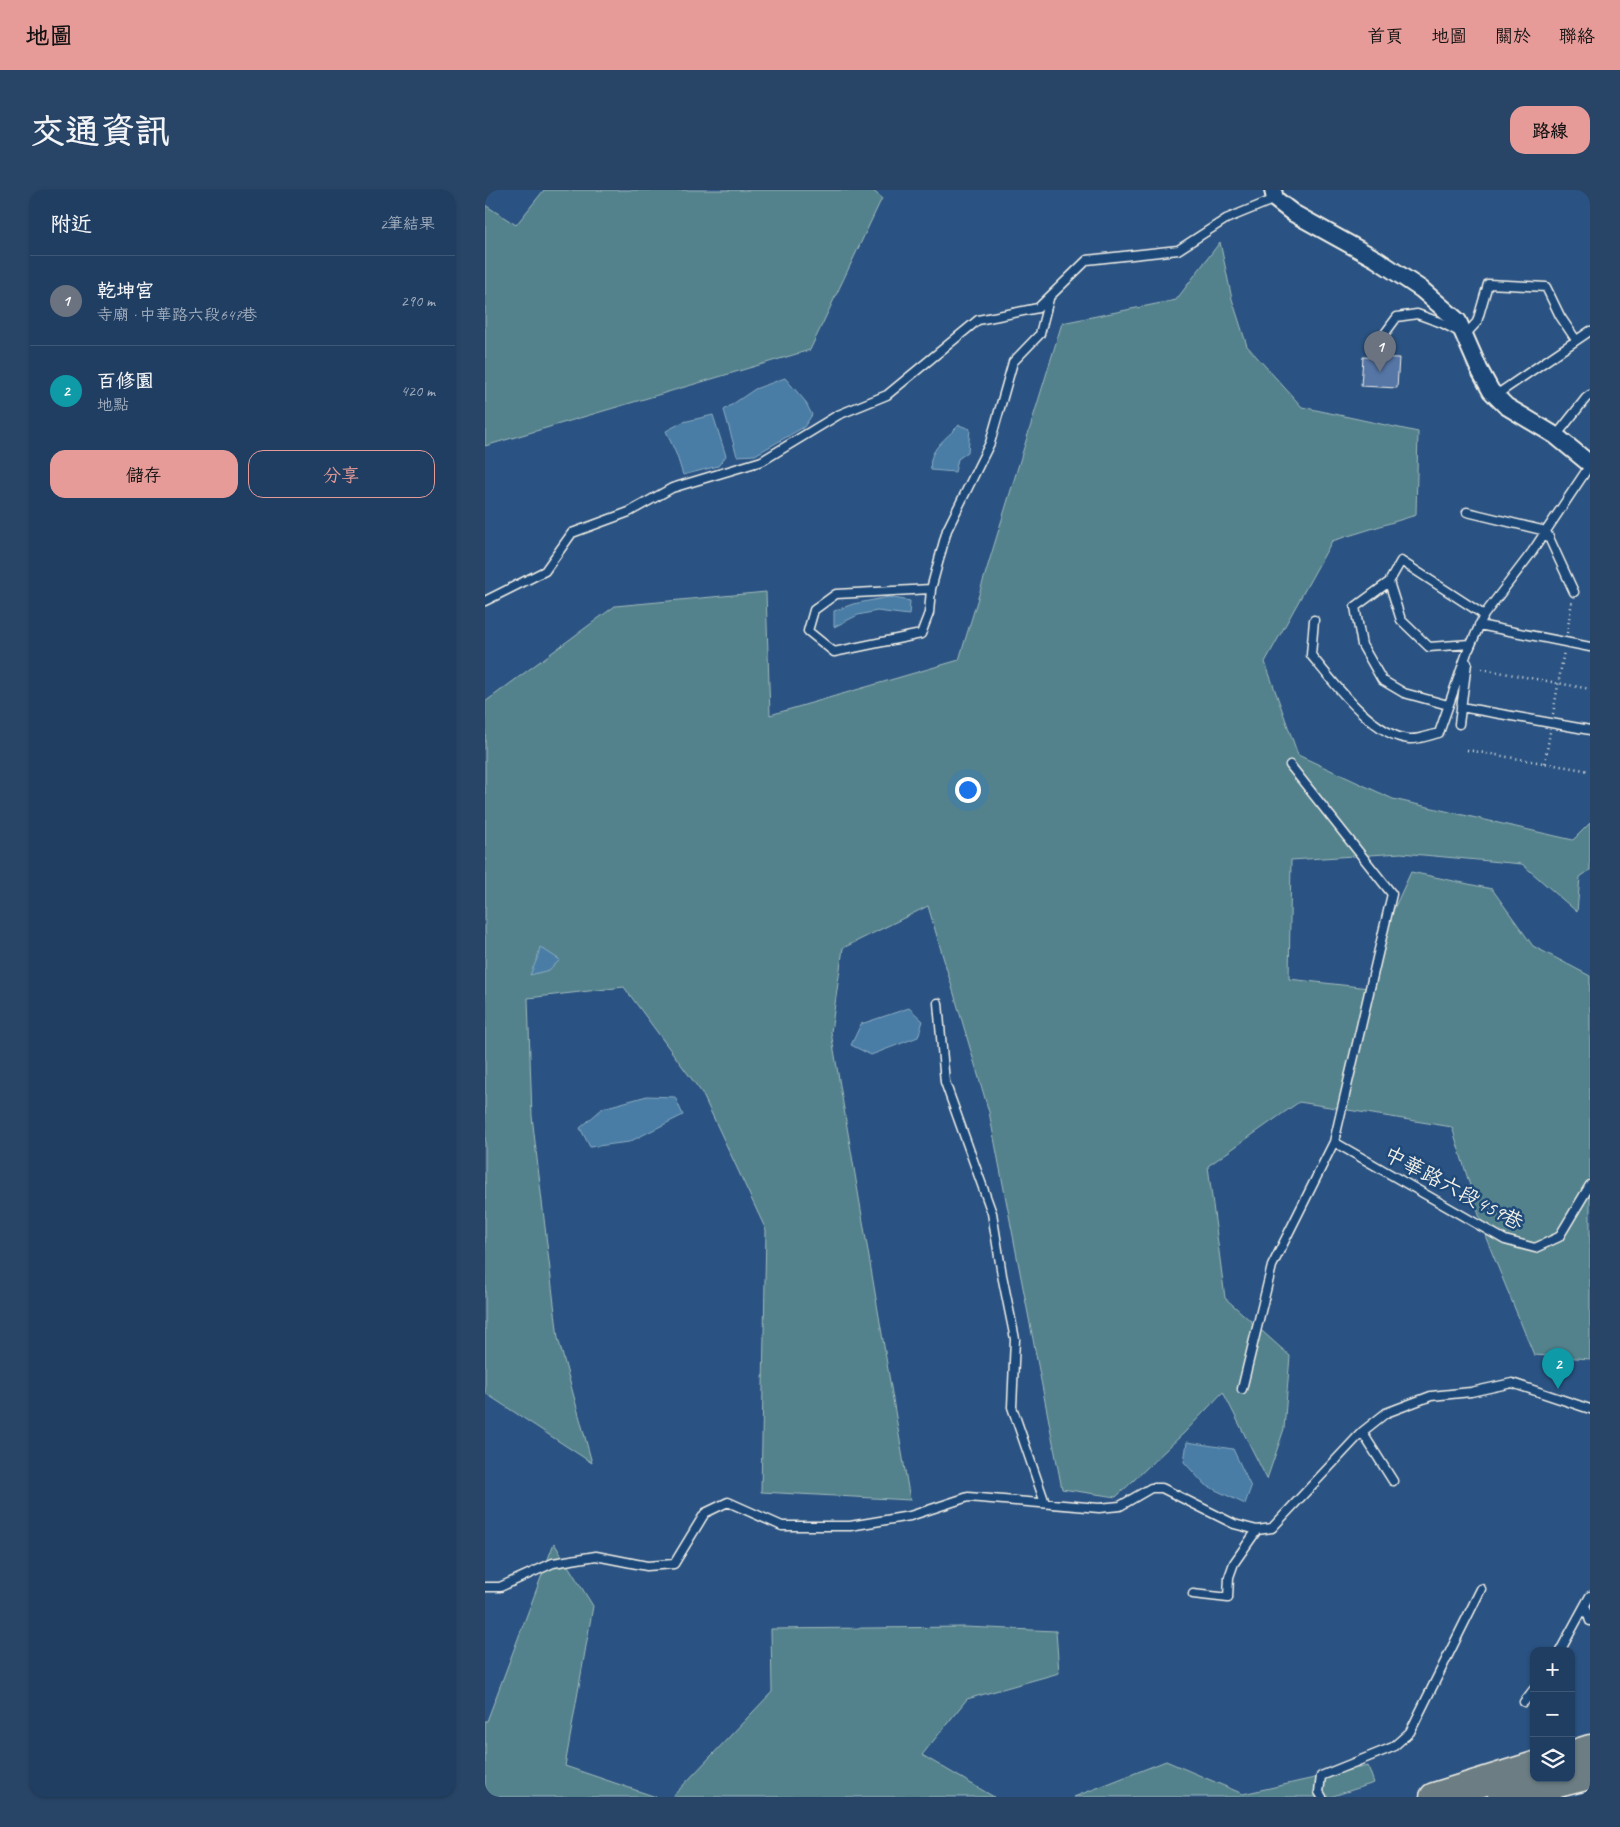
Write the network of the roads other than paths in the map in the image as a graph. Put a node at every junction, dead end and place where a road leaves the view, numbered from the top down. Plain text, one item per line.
1 (1274, 194) edge
2 (1049, 297) junction
3 (1590, 331) edge
4 (1465, 335) junction
5 (1383, 336) dead end
6 (1576, 340) junction
7 (1496, 395) junction
8 (1590, 395) edge
9 (1556, 436) junction
10 (1590, 464) edge
11 (1467, 512) dead end
12 (1547, 531) junction
13 (1389, 582) junction
14 (931, 589) junction
15 (1574, 592) road end
16 (485, 600) edge
17 (1484, 615) junction
18 (1314, 620) dead end
19 (1479, 625) junction
20 (1470, 644) junction
21 (1590, 646) edge
22 (1448, 706) junction
23 (1461, 707) junction
24 (1459, 724) dead end
25 (1590, 730) edge
26 (1290, 765) dead end
27 (938, 1003) dead end
28 (1334, 1142) junction
29 (1590, 1185) edge
30 (1242, 1389) dead end
31 (1590, 1409) edge
32 (1362, 1432) junction
33 (1393, 1481) dead end
34 (1045, 1503) junction
35 (1257, 1530) junction
36 (485, 1587) edge
37 (1481, 1589) dead end
38 (1193, 1594) dead end
39 (1590, 1596) edge
40 (1585, 1605) junction
41 (1590, 1621) edge
42 (1562, 1647) edge
43 (1532, 1692) edge
44 (1524, 1702) dead end
45 (1590, 1749) edge
46 (1575, 1753) edge
47 (1530, 1767) edge
48 (1590, 1775) edge
49 (1322, 1797) edge
50 (1434, 1797) edge
51 (1503, 1797) edge

1 - 2 lane
1 - 4 street
2 - 14 lane
2 - 16 lane
3 - 6 lane
4 - 5 lane
4 - 6 lane
4 - 7 street
6 - 7 lane
7 - 9 street
8 - 9 lane
9 - 10 street
10 - 12 lane
11 - 12 lane
12 - 15 lane
12 - 17 lane
13 - 17 lane
13 - 20 lane
13 - 22 lane
14 - 14 lane
17 - 19 lane
18 - 22 lane
19 - 20 lane
19 - 21 lane
20 - 22 lane
20 - 23 lane
23 - 24 lane
23 - 25 lane
26 - 28 lane
27 - 34 lane
28 - 29 lane, 中華路六段459巷
28 - 30 lane
31 - 32 lane
32 - 33 lane
32 - 35 lane
34 - 35 lane
34 - 36 lane
35 - 38 lane
37 - 49 lane
39 - 40 lane
40 - 41 lane
40 - 42 lane
43 - 44 lane
45 - 46 highway
47 - 50 highway
48 - 51 highway

